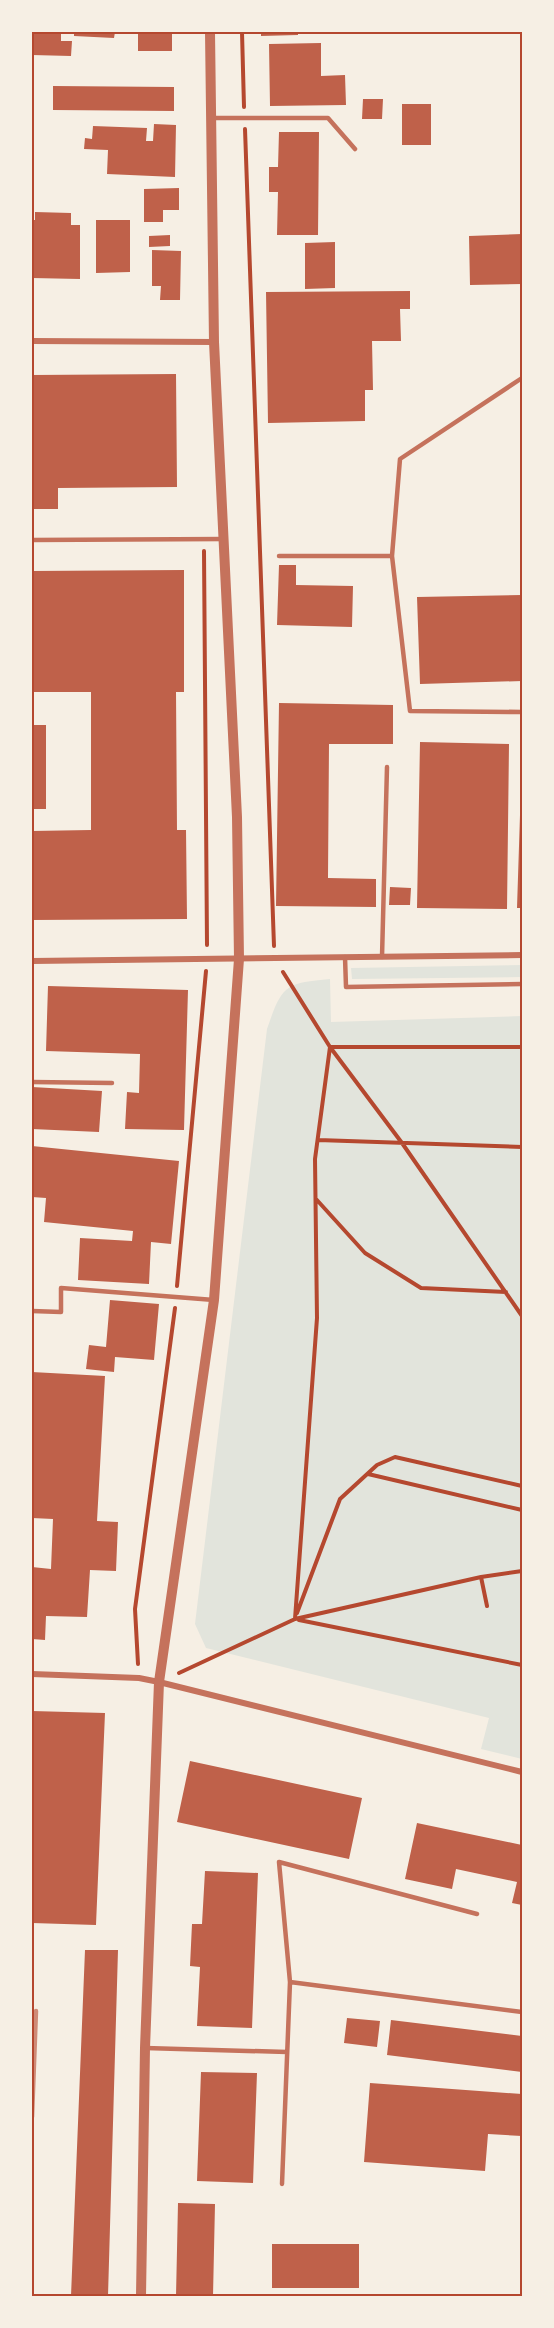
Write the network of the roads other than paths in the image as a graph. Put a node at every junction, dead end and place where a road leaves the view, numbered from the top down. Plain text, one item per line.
1 (210, 32) edge
2 (211, 118) junction
3 (355, 149) dead end
4 (32, 341) edge
5 (214, 342) junction
6 (522, 378) edge
7 (224, 539) junction
8 (32, 540) edge
9 (279, 556) dead end
10 (392, 556) junction
11 (522, 712) edge
12 (387, 767) dead end
13 (522, 955) edge
14 (345, 957) junction
15 (382, 957) junction
16 (239, 959) junction
17 (32, 961) edge
18 (522, 984) edge
19 (32, 1082) edge
20 (112, 1083) dead end
21 (214, 1300) junction
22 (32, 1311) edge
23 (32, 1674) edge
24 (159, 1682) junction
25 (522, 1772) edge
26 (477, 1914) dead end
27 (290, 1982) junction
28 (522, 2012) edge
29 (145, 2048) junction
30 (287, 2052) junction
31 (282, 2184) dead end
32 (141, 2296) edge

1 - 2 street
2 - 3 lane
2 - 5 street
4 - 5 street
5 - 7 street
6 - 10 lane
7 - 8 lane
7 - 16 street
9 - 10 lane
10 - 11 lane
12 - 15 lane
13 - 15 street
14 - 15 street
14 - 16 street
14 - 18 lane
16 - 17 street
16 - 21 street
19 - 20 lane
21 - 22 lane
21 - 24 street
23 - 24 street
24 - 25 street
24 - 29 street
26 - 27 lane
27 - 28 lane
27 - 30 lane
29 - 30 lane
29 - 32 street
30 - 31 lane

